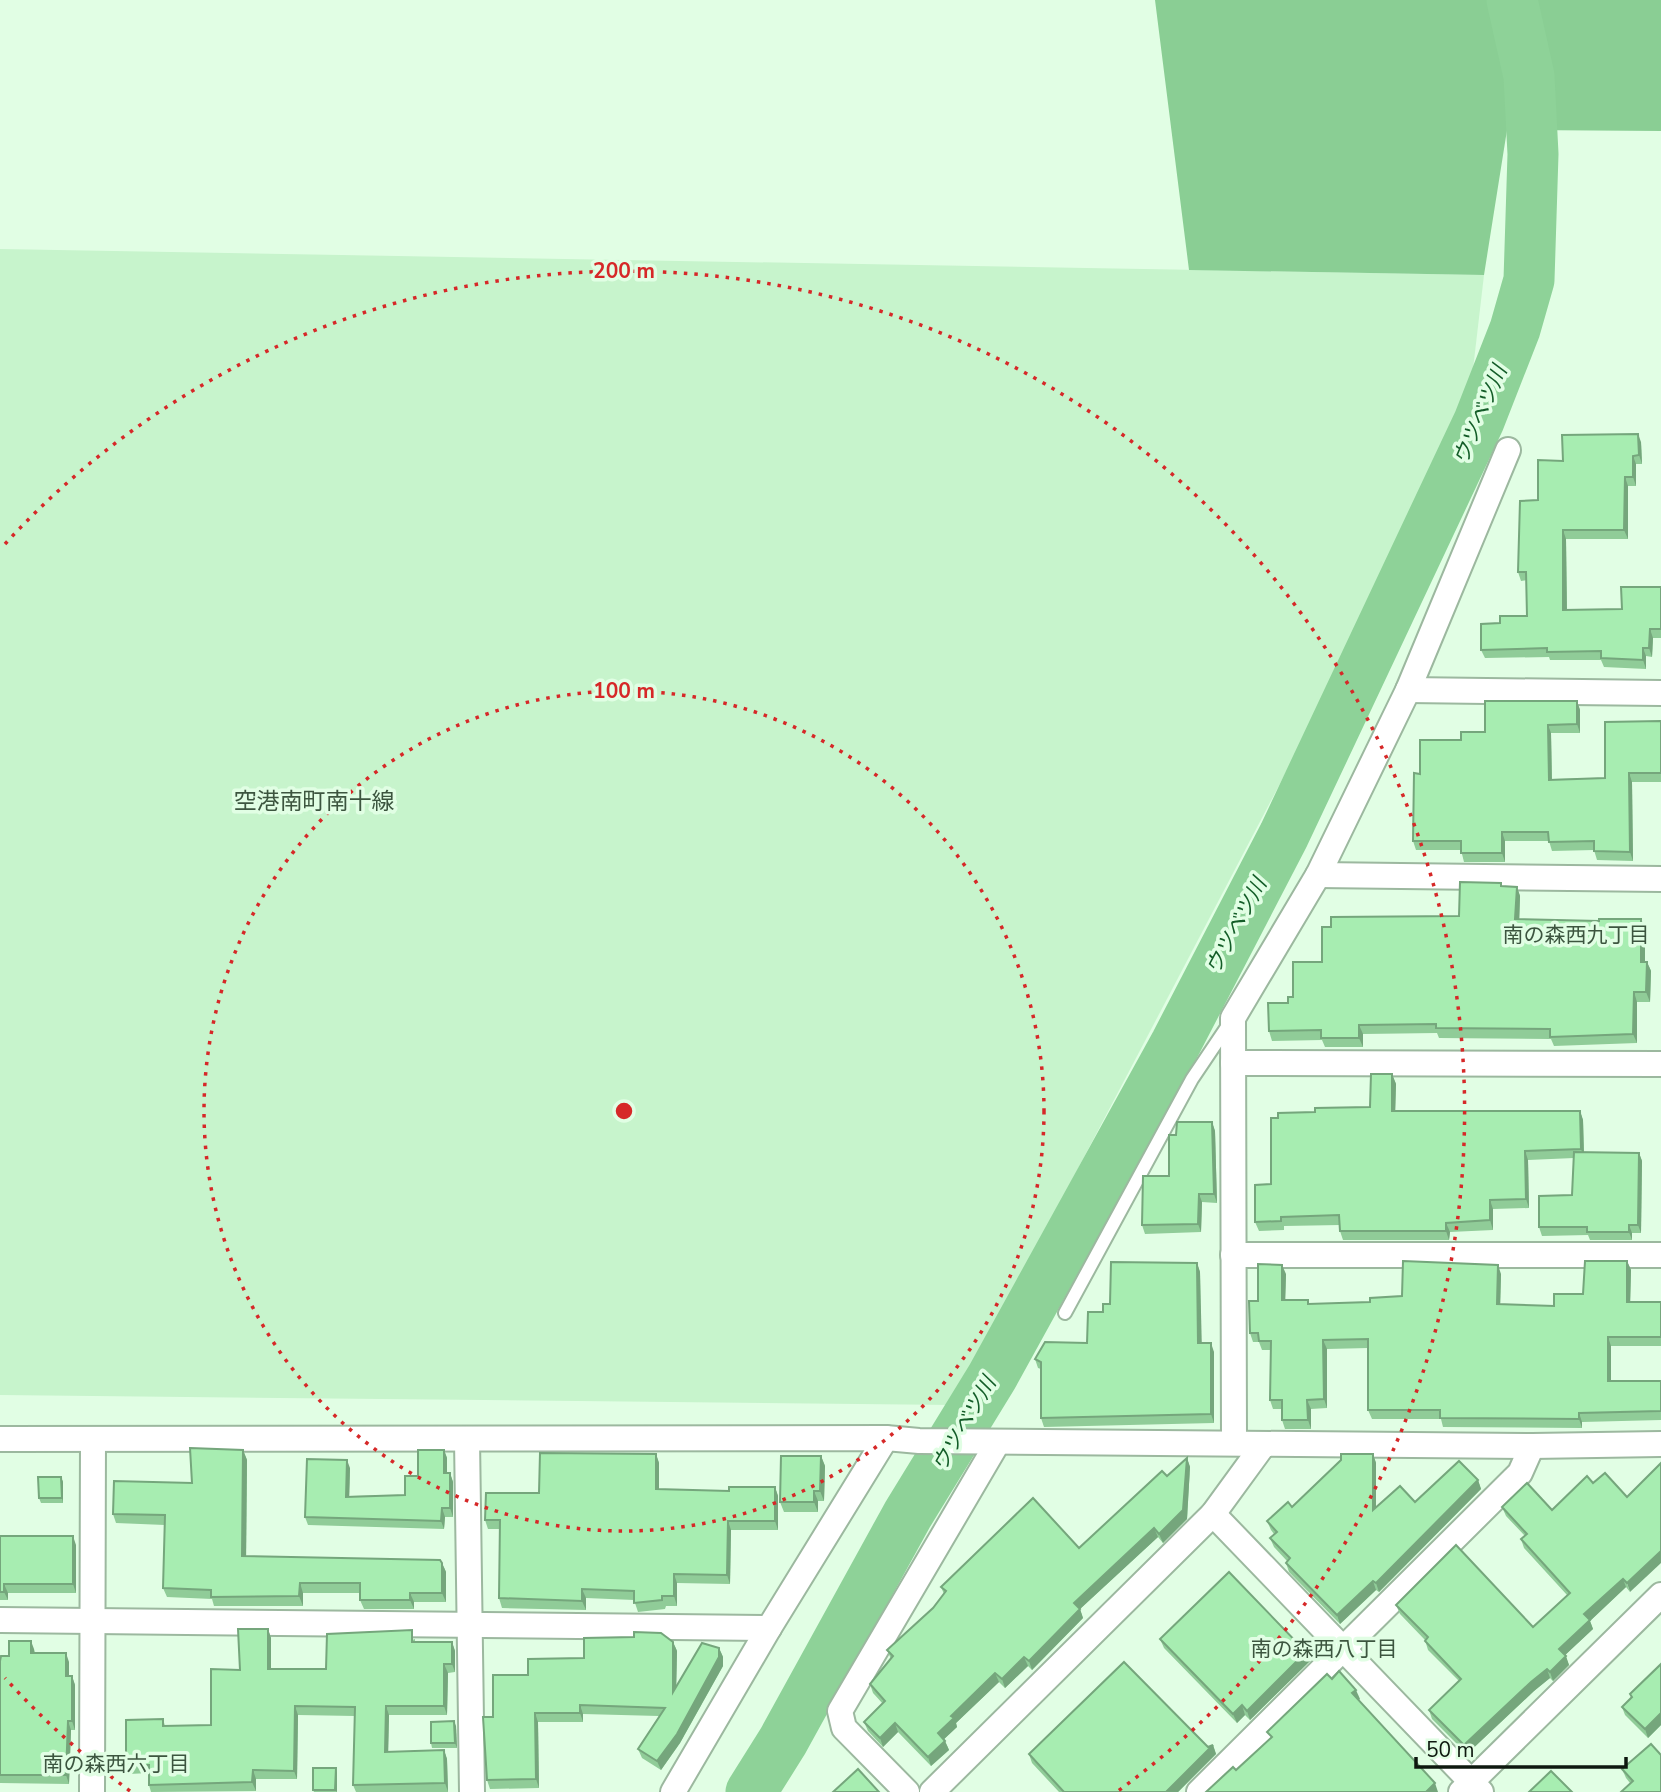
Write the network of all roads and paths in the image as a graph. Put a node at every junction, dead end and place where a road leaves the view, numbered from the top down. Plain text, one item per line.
1 (1507, 450) dead end
2 (1408, 690) junction
3 (1661, 693) edge
4 (1318, 875) junction
5 (1661, 879) edge
6 (1233, 1018) junction
7 (1233, 1063) junction
8 (1661, 1064) edge
9 (1233, 1255) junction
10 (1661, 1255) edge
11 (1065, 1312) dead end
12 (886, 1438) junction
13 (0, 1439) edge
14 (467, 1439) junction
15 (93, 1441) junction
16 (1234, 1441) junction
17 (990, 1442) junction
18 (1264, 1444) junction
19 (1661, 1444) edge
20 (1532, 1446) junction
21 (1213, 1514) junction
22 (1661, 1595) edge
23 (0, 1620) edge
24 (94, 1620) junction
25 (468, 1626) junction
26 (769, 1628) junction
27 (1342, 1651) junction
28 (1471, 1789) edge
29 (92, 1792) edge
30 (472, 1792) edge
31 (673, 1792) edge
32 (907, 1792) edge
33 (932, 1792) edge
34 (1199, 1792) edge

1 - 2 street
2 - 3 street
2 - 4 street
4 - 5 street
4 - 6 street
6 - 7 street
6 - 11 lane
7 - 8 street
7 - 9 street
9 - 10 street
9 - 16 street
12 - 14 street
12 - 17 street
12 - 26 street
13 - 15 street
14 - 15 street
14 - 25 street
15 - 24 street
16 - 17 street
16 - 18 street
17 - 32 street
18 - 20 street
18 - 21 street
19 - 20 street
20 - 27 street
21 - 27 street
21 - 33 street
22 - 28 street
23 - 24 street
24 - 25 street
24 - 29 street
25 - 26 street
25 - 30 street
26 - 31 street
27 - 28 street
27 - 34 street

